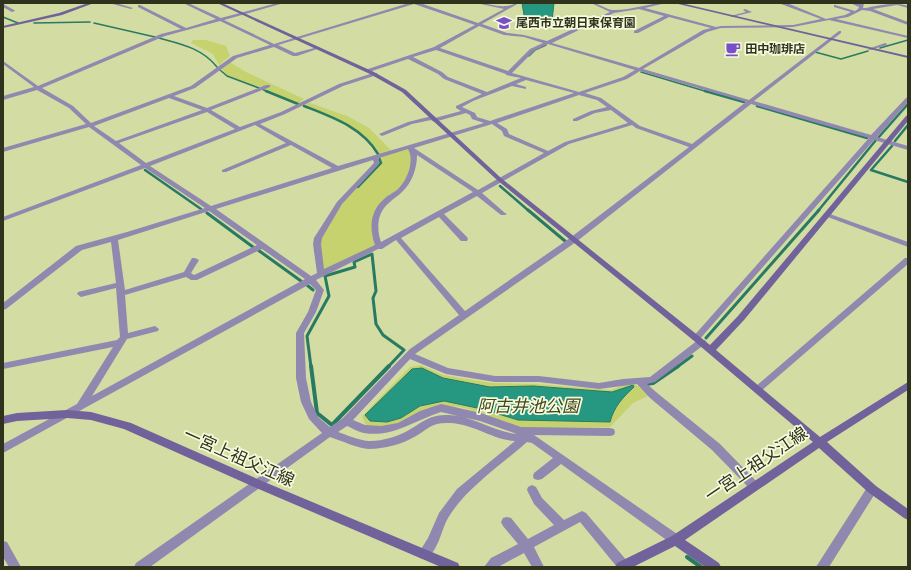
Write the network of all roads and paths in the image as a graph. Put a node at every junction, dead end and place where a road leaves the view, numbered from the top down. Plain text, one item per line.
1 (92, 3) edge
2 (111, 3) edge
3 (185, 3) edge
4 (219, 3) edge
5 (282, 3) edge
6 (413, 3) edge
7 (416, 3) edge
8 (478, 3) edge
9 (517, 3) edge
10 (593, 3) edge
11 (664, 3) edge
12 (678, 3) edge
13 (739, 3) edge
14 (770, 3) edge
15 (782, 3) edge
16 (784, 3) edge
17 (852, 3) edge
18 (898, 3) edge
19 (3, 5) edge
20 (139, 6) dead end
21 (835, 6) dead end
22 (639, 7) junction
23 (792, 7) junction
24 (908, 7) edge
25 (131, 8) dead end
26 (508, 8) junction
27 (861, 8) edge
28 (745, 10) dead end
29 (13, 11) dead end
30 (613, 12) junction
31 (242, 14) junction
32 (669, 15) junction
33 (732, 16) junction
34 (827, 19) junction
35 (220, 20) junction
36 (898, 20) junction
37 (817, 21) junction
38 (890, 23) dead end
39 (478, 24) junction
40 (908, 24) edge
41 (3, 27) edge
42 (778, 27) junction
43 (716, 28) junction
44 (185, 29) junction
45 (636, 32) dead end
46 (839, 32) dead end
47 (908, 37) edge
48 (296, 38) junction
49 (829, 39) junction
50 (546, 43) junction
51 (885, 44) dead end
52 (273, 45) junction
53 (318, 48) junction
54 (436, 48) junction
55 (870, 49) junction
56 (408, 57) junction
57 (908, 57) edge
58 (3, 62) edge
59 (367, 70) junction
60 (639, 70) junction
61 (375, 74) junction
62 (508, 74) junction
63 (526, 78) junction
64 (616, 82) junction
65 (512, 84) junction
66 (268, 86) dead end
67 (38, 88) junction
68 (524, 88) dead end
69 (486, 93) junction
70 (579, 93) junction
71 (170, 96) junction
72 (594, 97) junction
73 (3, 98) edge
74 (908, 99) edge
75 (747, 102) junction
76 (613, 108) junction
77 (207, 110) junction
78 (466, 111) junction
79 (908, 116) edge
80 (433, 119) junction
81 (576, 120) dead end
82 (255, 123) junction
83 (491, 123) junction
84 (633, 123) junction
85 (90, 125) junction
86 (239, 129) junction
87 (382, 134) dead end
88 (451, 135) junction
89 (872, 138) junction
90 (887, 142) junction
91 (115, 143) junction
92 (291, 143) junction
93 (693, 146) junction
94 (410, 147) junction
95 (908, 148) edge
96 (3, 150) edge
97 (548, 153) junction
98 (376, 157) junction
99 (145, 165) junction
100 (337, 168) junction
101 (224, 171) dead end
102 (499, 179) junction
103 (478, 193) junction
104 (211, 209) junction
105 (440, 214) junction
106 (503, 214) dead end
107 (827, 215) junction
108 (3, 220) edge
109 (397, 237) junction
110 (114, 238) junction
111 (464, 239) dead end
112 (573, 240) junction
113 (908, 245) edge
114 (262, 246) junction
115 (379, 247) junction
116 (195, 260) dead end
117 (908, 260) edge
118 (187, 274) junction
119 (321, 274) junction
120 (310, 280) junction
121 (121, 289) junction
122 (81, 294) dead end
123 (3, 307) edge
124 (464, 316) junction
125 (155, 329) dead end
126 (122, 340) junction
127 (699, 340) junction
128 (711, 350) junction
129 (409, 355) junction
130 (3, 366) edge
131 (639, 381) junction
132 (908, 385) edge
133 (758, 389) junction
134 (80, 406) junction
135 (66, 414) junction
136 (3, 420) edge
137 (346, 421) junction
138 (329, 432) junction
139 (610, 432) dead end
140 (530, 435) junction
141 (820, 442) junction
142 (3, 449) edge
143 (560, 458) junction
144 (538, 476) dead end
145 (258, 484) junction
146 (754, 486) junction
147 (872, 489) junction
148 (532, 490) dead end
149 (908, 515) edge
150 (507, 522) dead end
151 (562, 526) junction
152 (676, 540) junction
153 (3, 546) edge
154 (526, 546) junction
155 (424, 554) junction
156 (15, 567) edge
157 (140, 567) edge
158 (454, 567) edge
159 (490, 567) edge
160 (538, 567) edge
161 (623, 567) edge
162 (715, 567) edge
163 (822, 567) edge

1 - 41 street
2 - 25 street
3 - 35 street
4 - 31 street
5 - 31 street
6 - 48 street
7 - 39 street
8 - 26 street
9 - 26 street
10 - 30 street
11 - 22 street
12 - 33 street
13 - 14 street
14 - 15 street
15 - 16 street
15 - 23 street
17 - 27 street
18 - 24 street
18 - 27 street
19 - 29 street
20 - 44 street
21 - 27 street
22 - 30 street
22 - 32 street
23 - 34 street
23 - 37 street
26 - 39 street
27 - 34 street
27 - 36 street
28 - 33 street
30 - 50 street
31 - 35 street
31 - 48 street
32 - 43 street
32 - 45 street
33 - 42 street
34 - 37 street
34 - 47 street
35 - 44 street
35 - 52 street
36 - 38 street
36 - 40 street
37 - 42 street
39 - 50 street
39 - 54 street
42 - 43 street
42 - 49 street
43 - 60 street
44 - 67 street
46 - 49 street
48 - 52 street
48 - 53 street
49 - 55 street
49 - 75 street
50 - 60 street
50 - 62 street
51 - 55 street
52 - 53 street
52 - 71 street
53 - 59 street
54 - 56 street
54 - 62 street
55 - 57 street
56 - 59 street
56 - 69 street
58 - 67 street
59 - 61 street
60 - 64 street
60 - 75 street
61 - 80 street
61 - 82 street
62 - 63 street
63 - 65 street
63 - 70 street
64 - 70 street
64 - 72 street
65 - 68 street
65 - 69 street
66 - 77 street
67 - 73 street
67 - 85 street
69 - 78 street
70 - 72 street
70 - 83 street
71 - 77 street
71 - 85 street
72 - 76 street
74 - 89 street
75 - 89 street
75 - 93 street
76 - 81 street
76 - 84 street
77 - 86 street
77 - 91 street
78 - 80 street
78 - 83 street
79 - 90 street
80 - 87 street
80 - 88 street
82 - 86 street
82 - 92 street
83 - 88 street
83 - 97 street
84 - 93 street
84 - 97 street
85 - 91 street
85 - 96 street
86 - 99 street
88 - 94 street
88 - 102 street
89 - 90 street
89 - 127 street
90 - 95 street
90 - 107 street
91 - 99 street
92 - 100 street
92 - 101 street
93 - 112 street
94 - 98 street
94 - 103 street
94 - 115 street
97 - 102 street
98 - 100 street
98 - 119 street
99 - 104 street
99 - 108 street
100 - 104 street
102 - 103 street
102 - 112 street
103 - 105 street
103 - 106 street
104 - 110 street
104 - 114 street
105 - 109 street
105 - 111 street
107 - 113 street
107 - 128 street
109 - 115 street
109 - 124 street
110 - 121 street
110 - 123 street
112 - 124 street
112 - 127 street
114 - 118 street
114 - 120 street
115 - 119 street
116 - 118 street
117 - 133 street
118 - 121 street
119 - 120 street
120 - 134 street
120 - 138 street
121 - 122 street
121 - 126 street
124 - 129 street
125 - 126 street
126 - 130 street
126 - 134 street
127 - 128 street
127 - 131 street
128 - 133 street
129 - 131 street
129 - 137 street
131 - 146 street
132 - 141 street, 一宮上祖父江線
133 - 141 street
134 - 135 street
135 - 136 street, 一宮上祖父江線
135 - 142 street
135 - 145 street, 一宮上祖父江線
137 - 138 street
137 - 140 street
138 - 140 street
138 - 145 street
139 - 140 street
140 - 143 street
140 - 155 street
141 - 146 street, 一宮上祖父江線
141 - 147 street
143 - 144 street
143 - 152 street
145 - 155 street, 一宮上祖父江線
145 - 157 street
146 - 152 street, 一宮上祖父江線
147 - 149 street
147 - 163 street
148 - 151 street
150 - 154 street
151 - 154 street
151 - 161 street
152 - 161 street, 一宮上祖父江線
152 - 162 street
153 - 156 street
154 - 159 street
154 - 160 street
155 - 158 street, 一宮上祖父江線

